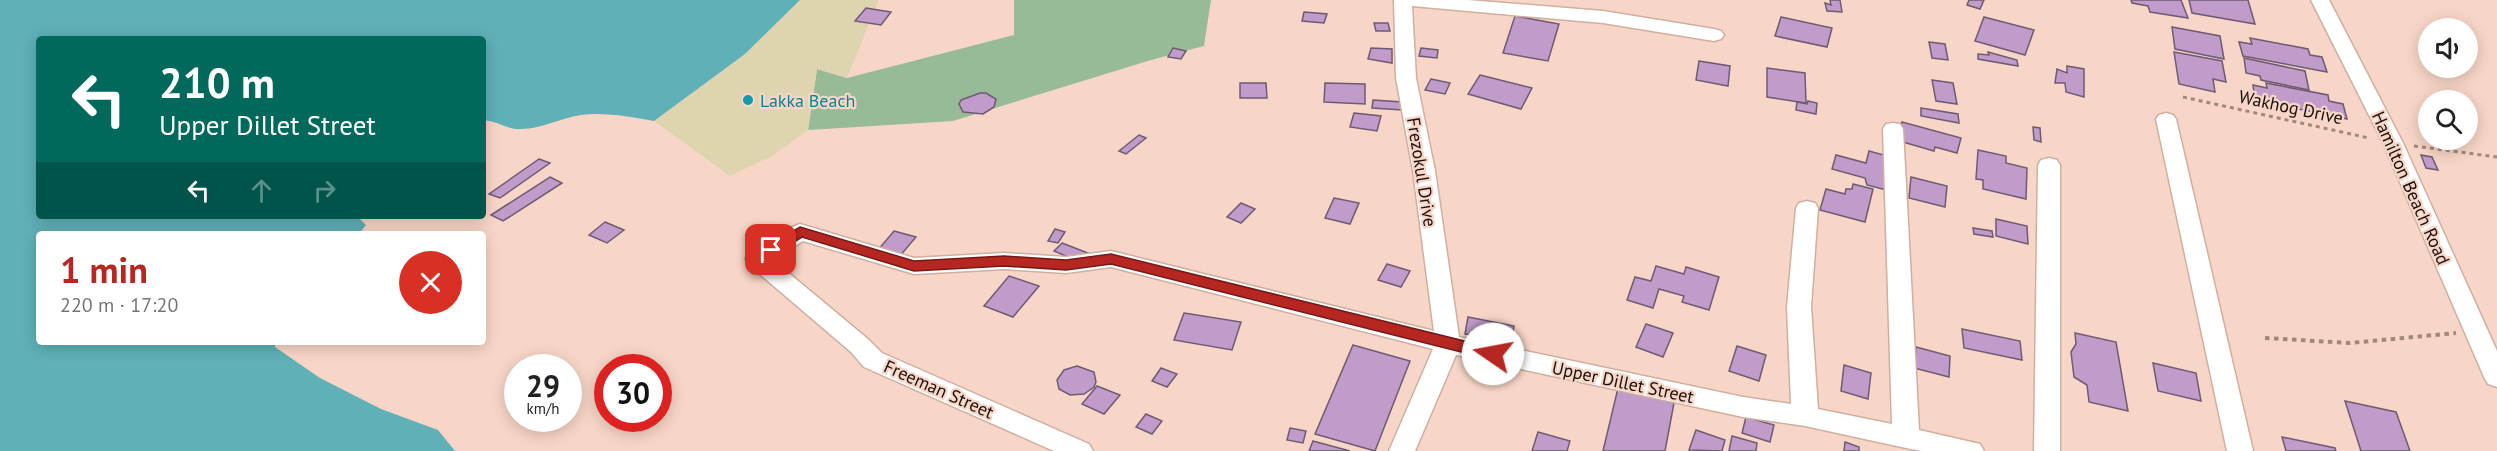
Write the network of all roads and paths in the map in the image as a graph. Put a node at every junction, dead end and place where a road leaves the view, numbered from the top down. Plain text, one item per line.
1 (1403, 0) edge
2 (2320, 0) edge
3 (1714, 35) dead end
4 (2183, 97) dead end
5 (2166, 119) dead end
6 (1893, 129) dead end
7 (2393, 143) junction
8 (2497, 157) edge
9 (2049, 165) dead end
10 (1807, 208) dead end
11 (757, 259) joint
12 (2474, 331) junction
13 (2265, 338) dead end
14 (1448, 344) junction
15 (2497, 377) edge
16 (1805, 416) junction
17 (1906, 438) junction
18 (1080, 451) edge
19 (1402, 451) edge
20 (1971, 451) edge
21 (2047, 451) edge
22 (2240, 451) edge

1 - 3 street
1 - 14 street, Frezokul Drive
2 - 7 street, Hamilton Beach Road
4 - 7 path, Wakhog Drive
5 - 22 street
6 - 17 street
7 - 8 path, Wakhog Drive
7 - 12 street, Hamilton Beach Road
9 - 21 street
10 - 16 street
11 - 14 street, Upper Dillet Street
11 - 18 street, Freeman Street
12 - 13 path
12 - 15 street, Hamilton Beach Road
14 - 16 street, Upper Dillet Street
14 - 19 street
16 - 17 street, Upper Dillet Street
17 - 20 street, Upper Dillet Street

